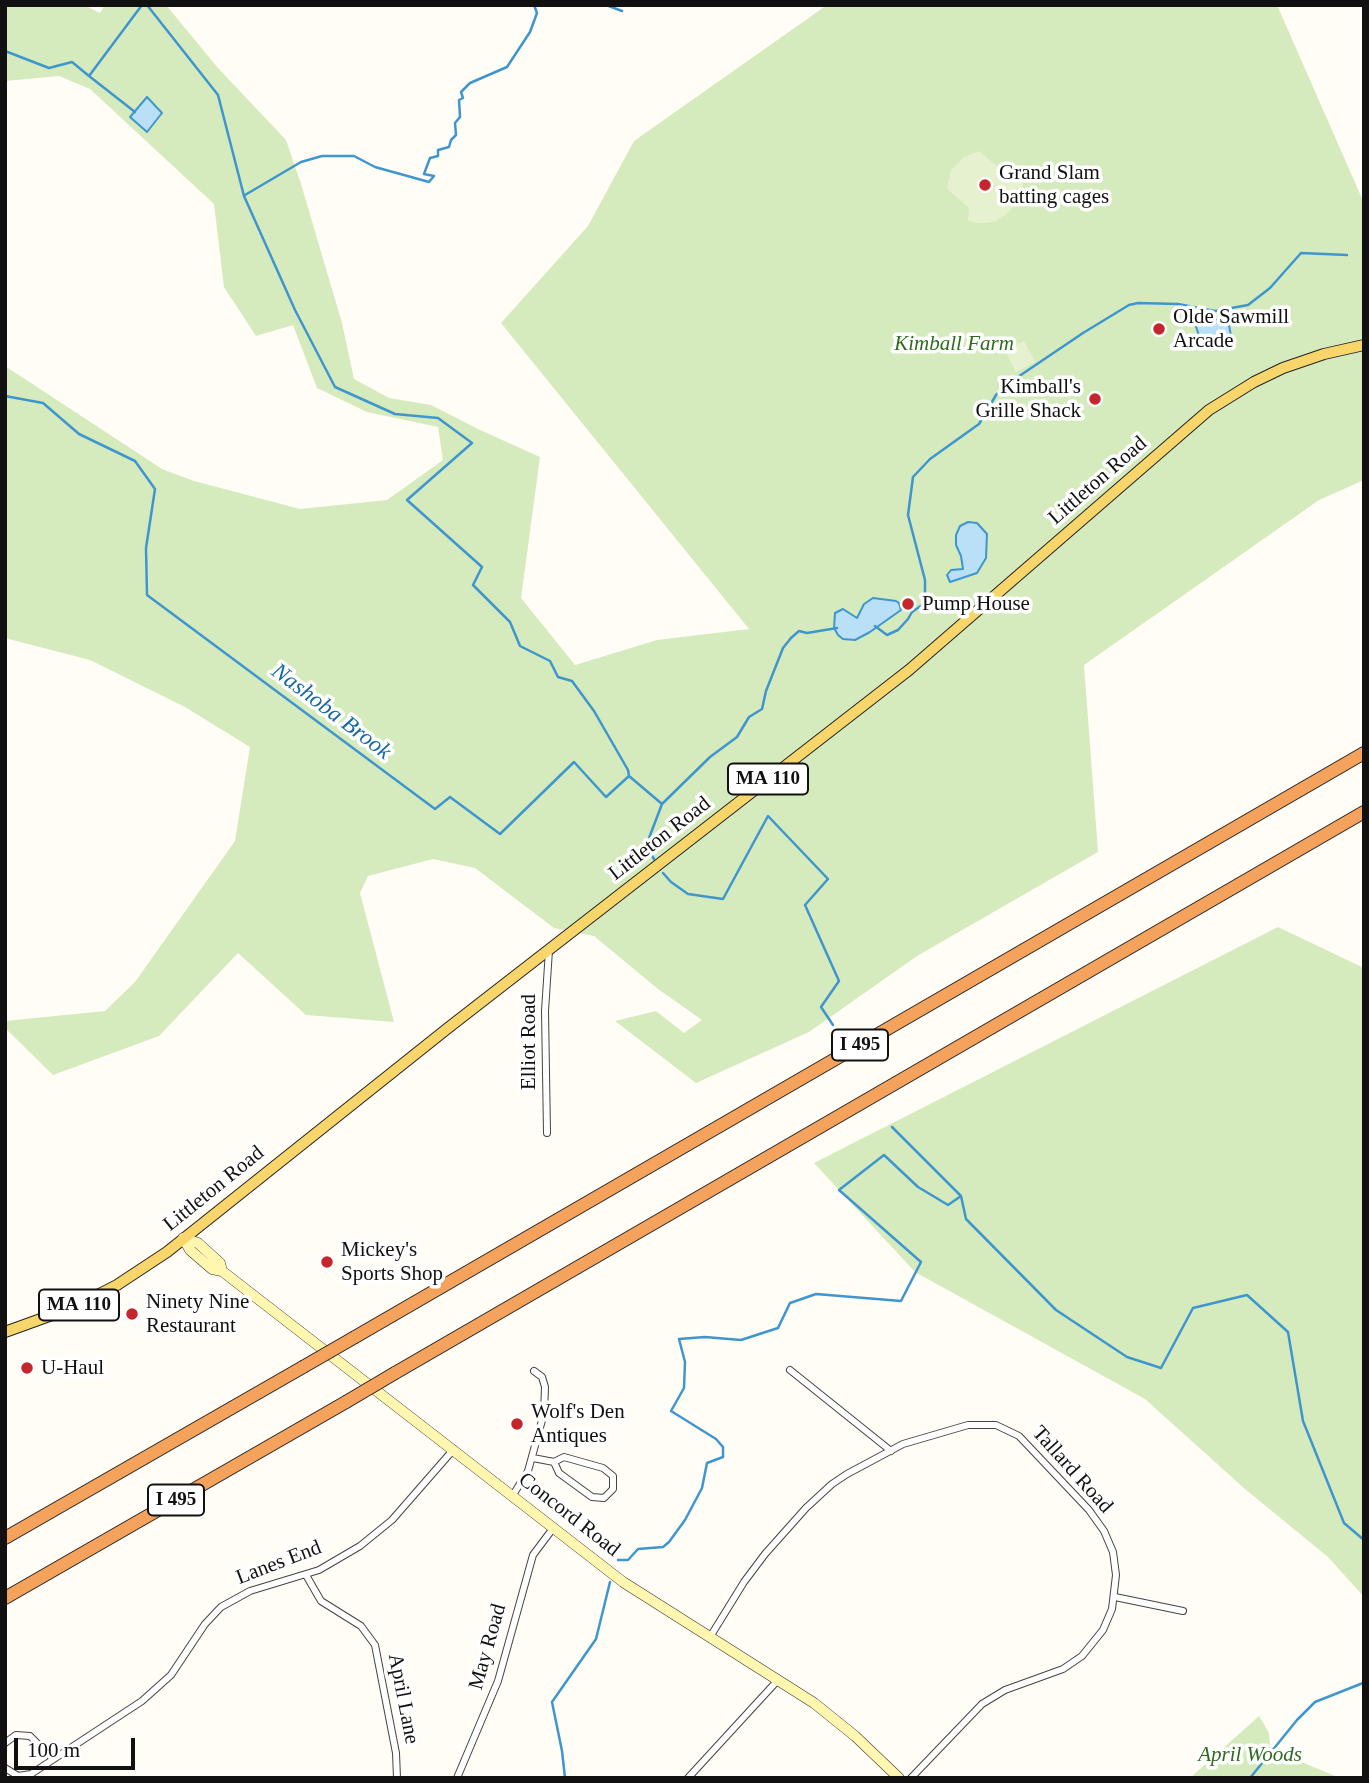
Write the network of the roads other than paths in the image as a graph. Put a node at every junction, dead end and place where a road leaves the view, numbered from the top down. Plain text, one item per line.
1 (1364, 345) edge
2 (1364, 753) edge
3 (1364, 812) edge
4 (549, 950) junction
5 (547, 1133) dead end
6 (183, 1238) junction
7 (5, 1332) edge
8 (790, 1370) dead end
9 (534, 1371) dead end
10 (454, 1449) junction
11 (891, 1451) junction
12 (533, 1458) junction
13 (554, 1462) junction
14 (513, 1495) junction
15 (554, 1527) junction
16 (5, 1538) edge
17 (306, 1575) junction
18 (1115, 1597) junction
19 (5, 1598) edge
20 (1183, 1611) dead end
21 (710, 1637) junction
22 (778, 1680) junction
23 (5, 1743) edge
24 (53, 1759) junction
25 (5, 1768) edge
26 (397, 1778) edge
27 (457, 1778) edge
28 (688, 1778) edge
29 (899, 1778) edge
30 (911, 1778) edge

1 - 4 main road, Littleton Road / MA 110
2 - 16 highway, I 495, bridge
3 - 19 highway, I 495, bridge
4 - 5 street, Elliot Road
4 - 6 main road, Littleton Road / MA 110
6 - 7 main road, Littleton Road / MA 110
6 - 10 main road, Concord Road
8 - 11 street
9 - 12 street
10 - 14 main road, Concord Road
10 - 17 street, Lanes End
11 - 18 street, Tallard Road
11 - 21 street, Tallard Road
12 - 13 street
12 - 14 street
13 - 13 street
14 - 15 main road, Concord Road
15 - 21 main road, Concord Road
15 - 27 street, May Road
17 - 24 street, Lanes End
17 - 26 street, April Lane
18 - 20 street
18 - 30 street, Tallard Road
21 - 22 main road, Concord Road
22 - 28 street
22 - 29 main road, Concord Road
23 - 24 street
24 - 25 street, Lanes End

